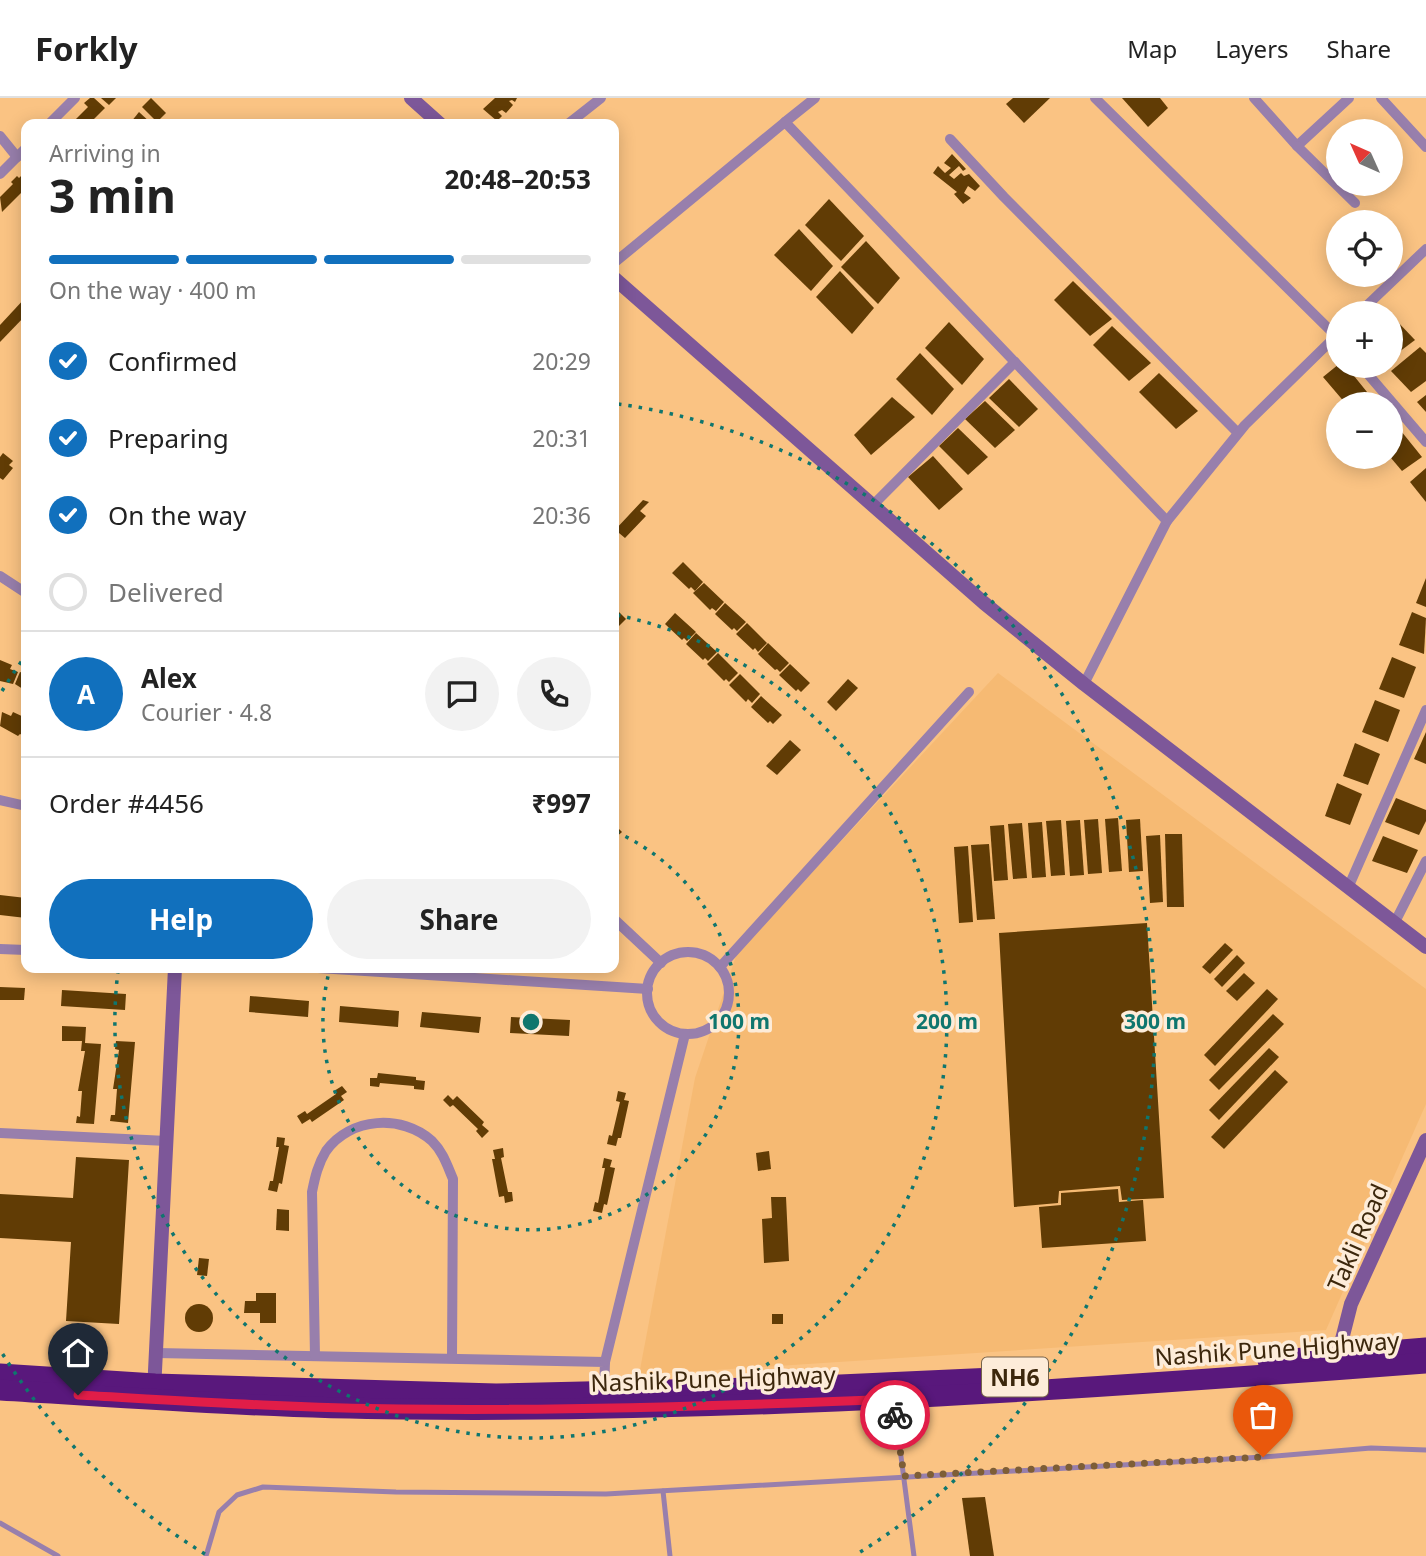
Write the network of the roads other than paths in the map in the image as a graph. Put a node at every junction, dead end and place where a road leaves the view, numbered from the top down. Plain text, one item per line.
1 (75, 98) edge
2 (411, 98) edge
3 (601, 98) edge
4 (815, 98) edge
5 (1095, 98) edge
6 (1254, 98) edge
7 (1349, 98) edge
8 (1381, 98) edge
9 (54, 119) edge
10 (434, 119) edge
11 (574, 119) edge
12 (785, 122) junction
13 (1426, 128) edge
14 (0, 136) edge
15 (1416, 137) junction
16 (950, 139) dead end
17 (1297, 146) junction
18 (1426, 147) edge
19 (21, 153) edge
20 (17, 157) junction
21 (0, 174) edge
22 (1355, 203) dead end
23 (1426, 249) edge
24 (619, 259) edge
25 (619, 282) edge
26 (1372, 301) edge
27 (1326, 324) edge
28 (1326, 348) edge
29 (1015, 362) junction
30 (1372, 378) edge
31 (1238, 433) junction
32 (1426, 442) edge
33 (873, 505) junction
34 (1167, 522) junction
35 (0, 576) edge
36 (21, 590) edge
37 (1084, 684) junction
38 (969, 692) dead end
39 (1426, 710) edge
40 (0, 800) edge
41 (21, 805) edge
42 (1426, 861) edge
43 (1348, 888) junction
44 (619, 924) edge
45 (1394, 924) junction
46 (1426, 947) edge
47 (0, 949) edge
48 (21, 950) edge
49 (660, 963) junction
50 (720, 967) junction
51 (175, 973) edge
52 (402, 973) edge
53 (648, 989) junction
54 (685, 1034) junction
55 (0, 1133) edge
56 (1426, 1140) edge
57 (167, 1141) junction
58 (1426, 1348) edge
59 (157, 1353) junction
60 (1338, 1355) junction
61 (315, 1356) junction
62 (452, 1358) junction
63 (605, 1362) junction
64 (1426, 1363) edge
65 (0, 1374) edge
66 (0, 1390) edge
67 (604, 1390) junction
68 (154, 1391) junction
69 (893, 1399) junction
70 (1426, 1450) edge
71 (904, 1476) junction
72 (663, 1491) junction
73 (0, 1523) edge
74 (58, 1556) edge
75 (206, 1556) edge
76 (670, 1556) edge
77 (914, 1556) edge

1 - 9 street
2 - 10 main road
3 - 11 street
4 - 12 street
5 - 27 street
6 - 17 street
7 - 17 street
8 - 15 street
12 - 24 street
12 - 29 street
13 - 15 street
14 - 20 street
15 - 18 street
16 - 31 street
17 - 22 street
19 - 20 street
20 - 21 street
23 - 26 street
25 - 33 main road
28 - 31 street
29 - 33 street
29 - 34 street
30 - 32 street
31 - 34 street
33 - 37 main road
34 - 37 street
35 - 36 street
37 - 43 main road
38 - 50 street
39 - 43 street
40 - 41 street
42 - 45 street
43 - 45 main road
44 - 49 street
45 - 46 main road
47 - 48 street
49 - 50 street
49 - 53 street
50 - 54 street
51 - 57 main road
52 - 53 street
53 - 54 street
54 - 63 street
55 - 57 street
56 - 60 main road, Takli Road
57 - 59 main road
58 - 60 highway, Nashik Pune Highway / NH6
59 - 61 street
59 - 68 main road
60 - 67 highway, Nashik Pune Highway / NH6
61 - 62 street
61 - 62 street
62 - 63 street
63 - 67 street
64 - 69 highway, Nashik Pune Highway
65 - 68 highway, Nashik Pune Highway
66 - 68 highway, Nashik Pune Highway
67 - 68 highway, Nashik Pune Highway
68 - 69 highway, Nashik Pune Highway
69 - 71 lane
70 - 71 lane
71 - 72 lane
71 - 77 lane
72 - 75 lane
72 - 76 lane
73 - 74 lane

